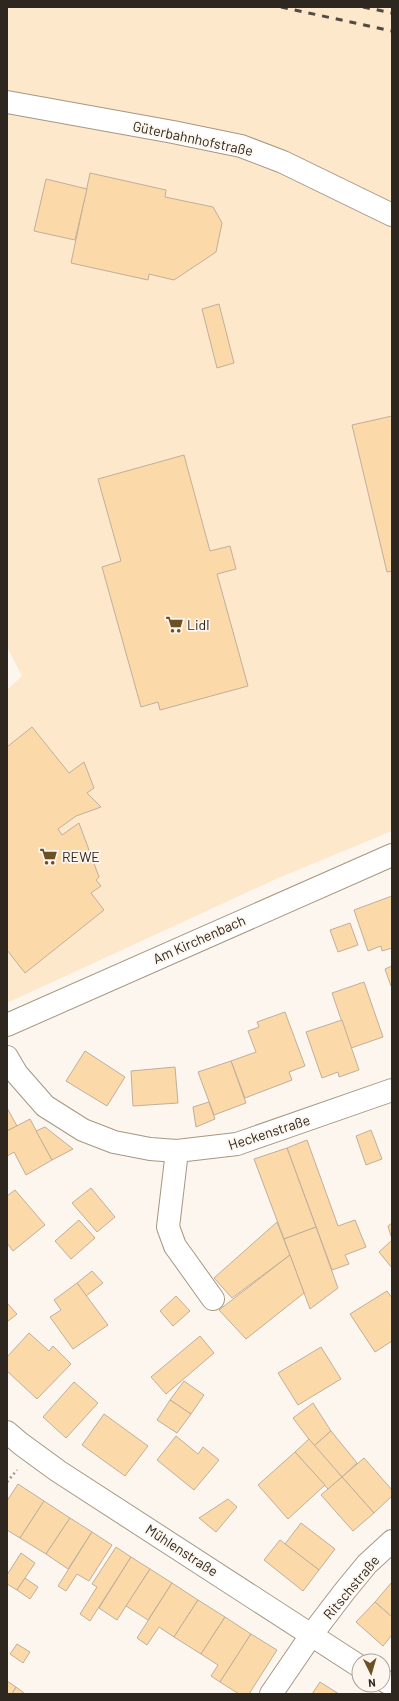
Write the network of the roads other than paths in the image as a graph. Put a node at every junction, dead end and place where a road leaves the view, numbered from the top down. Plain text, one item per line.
1 (7, 102) edge
2 (392, 215) edge
3 (392, 855) edge
4 (7, 1025) edge
5 (7, 1057) edge
6 (392, 1090) edge
7 (177, 1150) junction
8 (213, 1299) dead end
9 (7, 1432) edge
10 (392, 1541) edge
11 (312, 1634) junction
12 (351, 1661) edge
13 (271, 1694) edge

1 - 2 street, Güterbahnhofstraße
3 - 4 street, Am Kirchenbach
5 - 7 street, Heckenstraße
6 - 7 street, Heckenstraße
7 - 8 street
9 - 11 street, Mühlenstraße
10 - 11 street, Ritschstraße
11 - 12 street, Mühlenstraße
11 - 13 street, Ritschstraße

